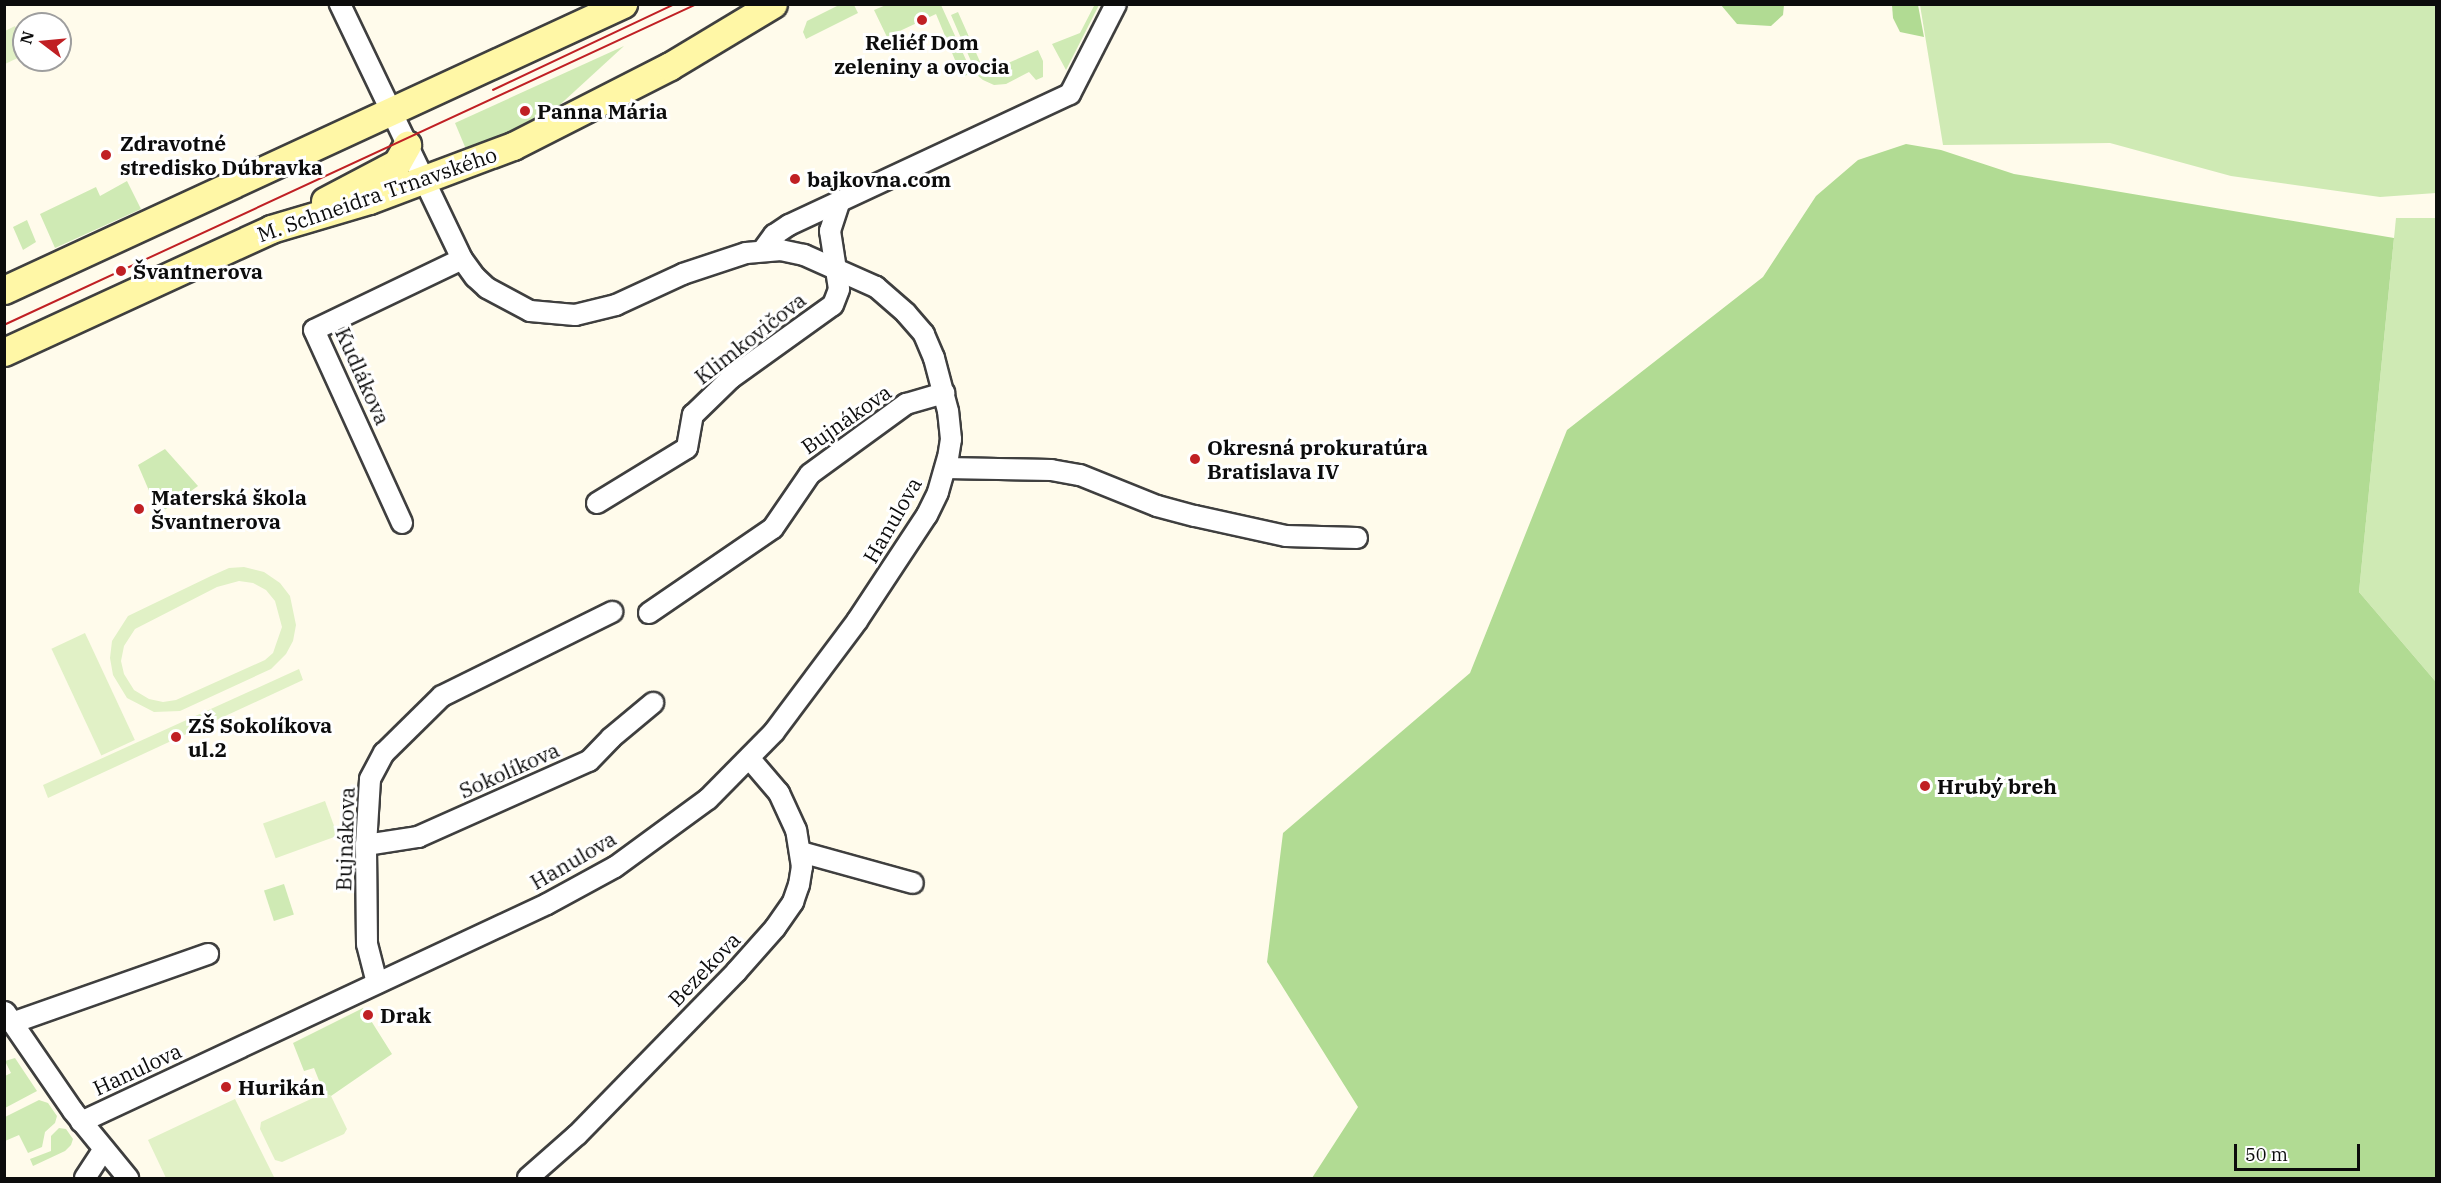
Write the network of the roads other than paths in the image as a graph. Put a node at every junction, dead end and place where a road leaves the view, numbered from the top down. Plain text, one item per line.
1 (340, 4) edge
2 (624, 4) edge
3 (773, 4) edge
4 (1116, 4) edge
5 (392, 113) junction
6 (406, 145) junction
7 (424, 181) junction
8 (839, 203) junction
9 (271, 229) junction
10 (764, 250) junction
11 (462, 259) junction
12 (836, 269) junction
13 (4, 290) edge
14 (4, 352) edge
15 (944, 393) junction
16 (946, 468) junction
17 (597, 503) dead end
18 (402, 523) dead end
19 (1357, 538) dead end
20 (612, 612) dead end
21 (649, 613) dead end
22 (653, 703) dead end
23 (749, 758) junction
24 (366, 844) junction
25 (801, 852) junction
26 (913, 883) dead end
27 (208, 954) dead end
28 (377, 983) junction
29 (8, 1017) edge
30 (81, 1122) junction
31 (103, 1150) junction
32 (84, 1179) edge
33 (128, 1179) edge
34 (528, 1179) edge

1 - 5 street, Hanulova
2 - 5 main road
3 - 7 main road, M. Schneidra Trnavského
4 - 8 street
5 - 6 street, Hanulova
5 - 13 main road
6 - 7 street, Hanulova
6 - 9 main road
7 - 9 main road, M. Schneidra Trnavského
7 - 11 street, Hanulova
8 - 10 street
8 - 12 street, Klimkovičova
9 - 14 main road, M. Schneidra Trnavského
10 - 11 street, Hanulova
10 - 12 street, Hanulova
11 - 18 street, Kudlákova
12 - 15 street, Hanulova
12 - 17 street, Klimkovičova
15 - 16 street, Hanulova
15 - 21 street, Bujnákova
16 - 19 street, Hanulova
16 - 23 street, Hanulova
20 - 24 street, Bujnákova
22 - 24 street, Sokolíkova
23 - 25 street, Bezekova
23 - 28 street, Hanulova
24 - 28 street, Bujnákova
25 - 26 street
25 - 34 street, Bezekova
27 - 29 street
28 - 30 street, Hanulova
29 - 30 street
30 - 31 street
31 - 32 street
31 - 33 street

